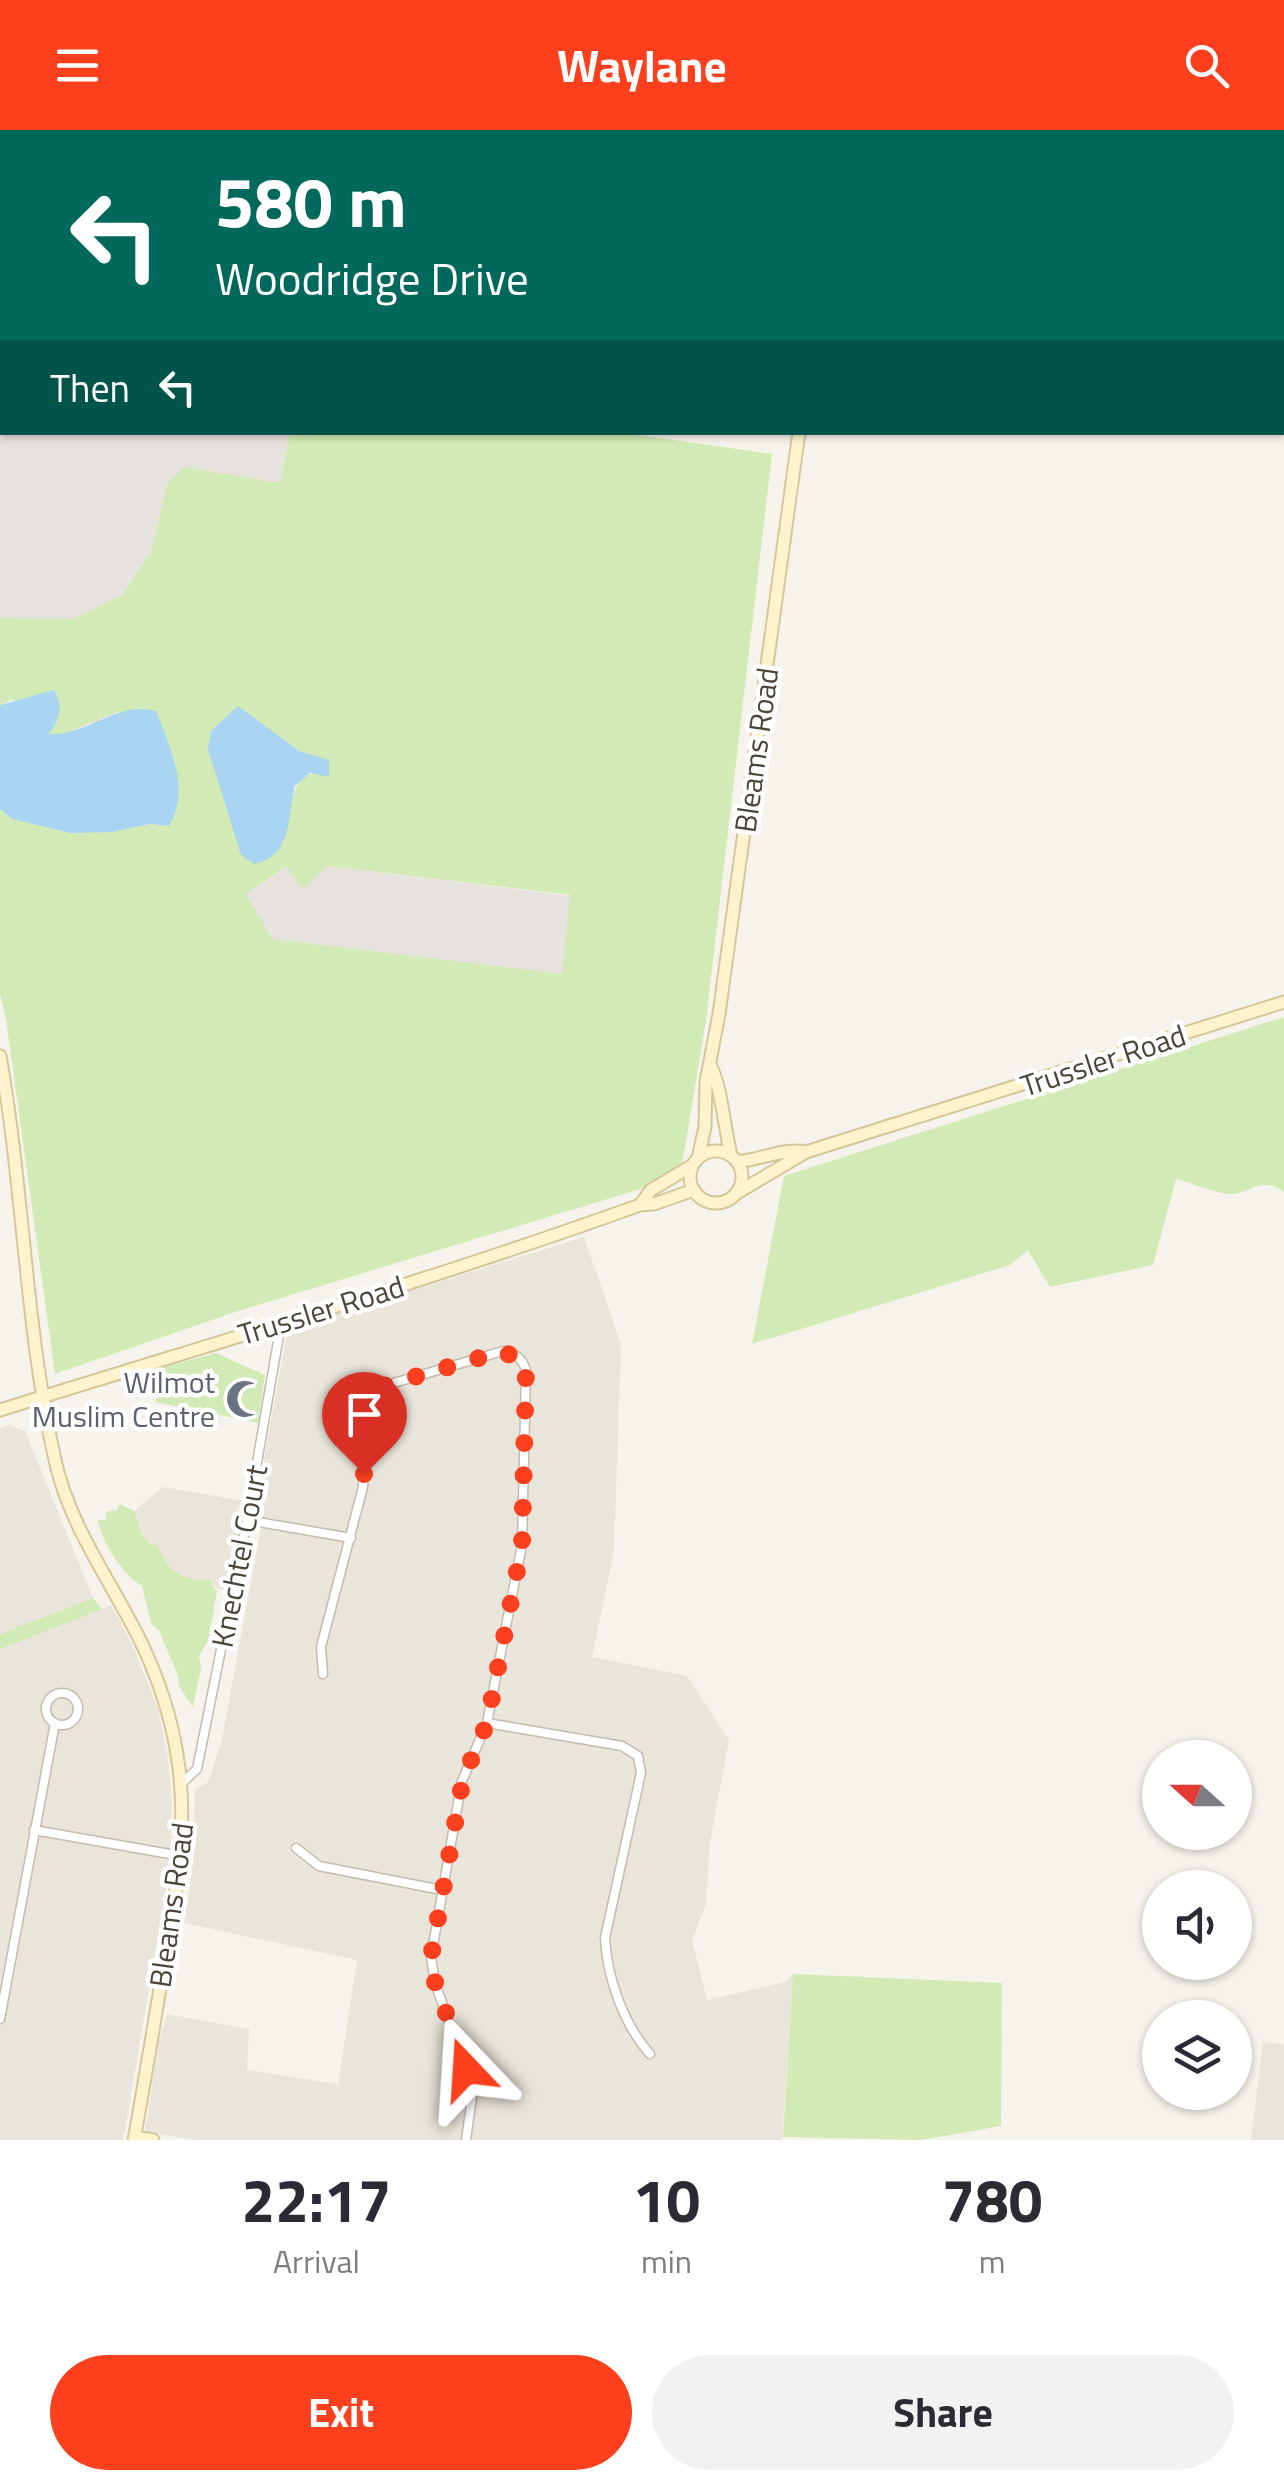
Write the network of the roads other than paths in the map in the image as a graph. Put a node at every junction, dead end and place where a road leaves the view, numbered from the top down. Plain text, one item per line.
1 (799, 435) edge
2 (1284, 1002) edge
3 (0, 1056) edge
4 (711, 1067) junction
5 (806, 1152) junction
6 (734, 1158) junction
7 (696, 1162) junction
8 (694, 1190) junction
9 (737, 1193) junction
10 (640, 1204) junction
11 (281, 1324) junction
12 (44, 1395) junction
13 (0, 1410) edge
14 (247, 1520) junction
15 (352, 1538) junction
16 (324, 1674) dead end
17 (55, 1723) junction
18 (487, 1723) junction
19 (182, 1782) junction
20 (34, 1830) junction
21 (296, 1848) dead end
22 (182, 1856) junction
23 (442, 1890) junction
24 (0, 2018) edge
25 (650, 2054) dead end
26 (134, 2138) edge
27 (153, 2140) edge
28 (466, 2140) edge

1 - 4 main road, Bleams Road
2 - 5 main road, Trussler Road
3 - 12 main road, Bleams Road
4 - 6 main road, Bleams Road
4 - 7 main road, Bleams Road
5 - 6 main road, Trussler Road
5 - 9 main road, Trussler Road
6 - 7 main road
6 - 9 main road
7 - 8 main road
7 - 10 main road, Trussler Road
8 - 9 main road
8 - 10 main road, Trussler Road
10 - 11 main road, Trussler Road
11 - 12 main road, Trussler Road
11 - 14 street, Knechtel Court
12 - 13 main road, Trussler Road
12 - 19 main road, Bleams Road
14 - 15 street
14 - 19 street, Knechtel Court
15 - 16 street
15 - 18 street
17 - 17 street
17 - 20 street
18 - 23 street
18 - 25 street
19 - 22 main road, Bleams Road
20 - 22 street
20 - 24 street
21 - 23 street
22 - 26 main road, Bleams Road
23 - 28 street
26 - 27 main road

